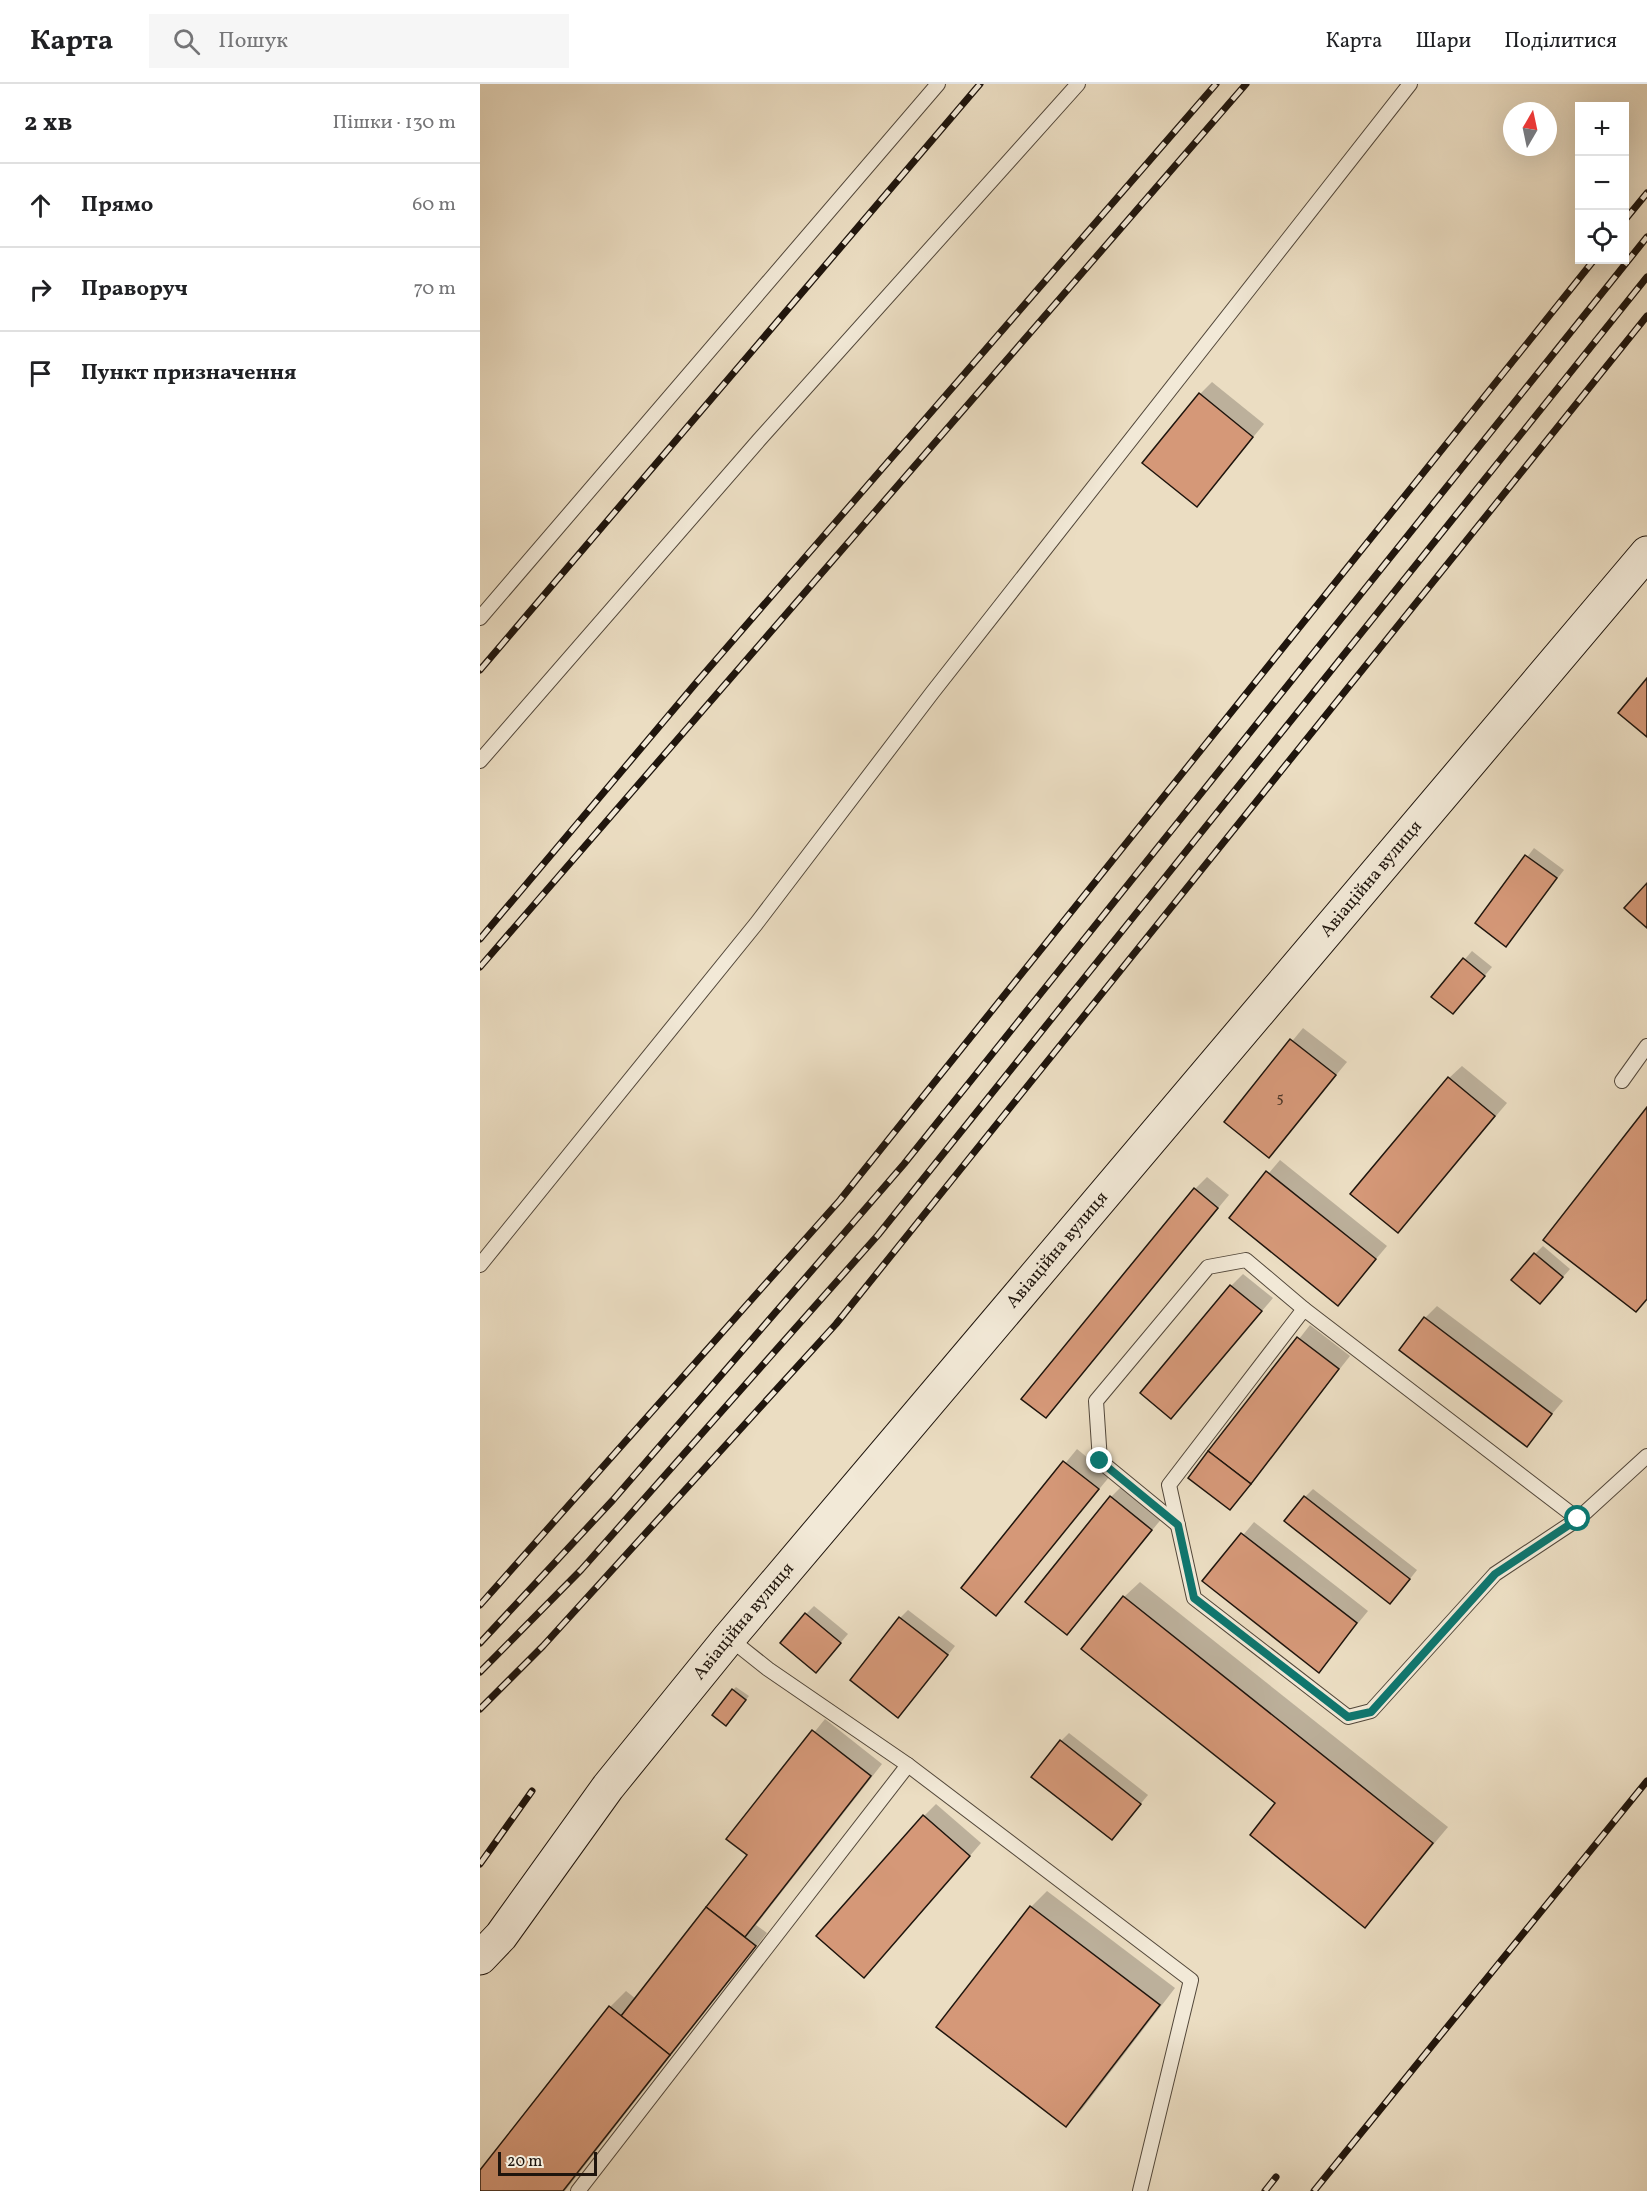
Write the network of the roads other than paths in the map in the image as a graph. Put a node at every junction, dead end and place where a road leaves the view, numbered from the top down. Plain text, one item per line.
1 (938, 84) edge
2 (1077, 84) edge
3 (1410, 84) edge
4 (1647, 553) edge
5 (480, 618) edge
6 (480, 761) edge
7 (1647, 1046) edge
8 (1622, 1081) dead end
9 (480, 1265) edge
10 (1304, 1309) junction
11 (1647, 1456) edge
12 (1578, 1519) junction
13 (1178, 1525) junction
14 (729, 1638) junction
15 (909, 1765) junction
16 (480, 1958) edge
17 (578, 2191) edge
18 (1140, 2191) edge

1 - 5 lane
2 - 6 lane
3 - 9 lane
4 - 14 street, Авіаційна вулиця
7 - 8 lane
10 - 12 lane
10 - 13 lane
10 - 13 lane
11 - 12 lane
12 - 13 lane
14 - 15 lane
14 - 16 street, Авіаційна вулиця
15 - 17 lane
15 - 18 lane

